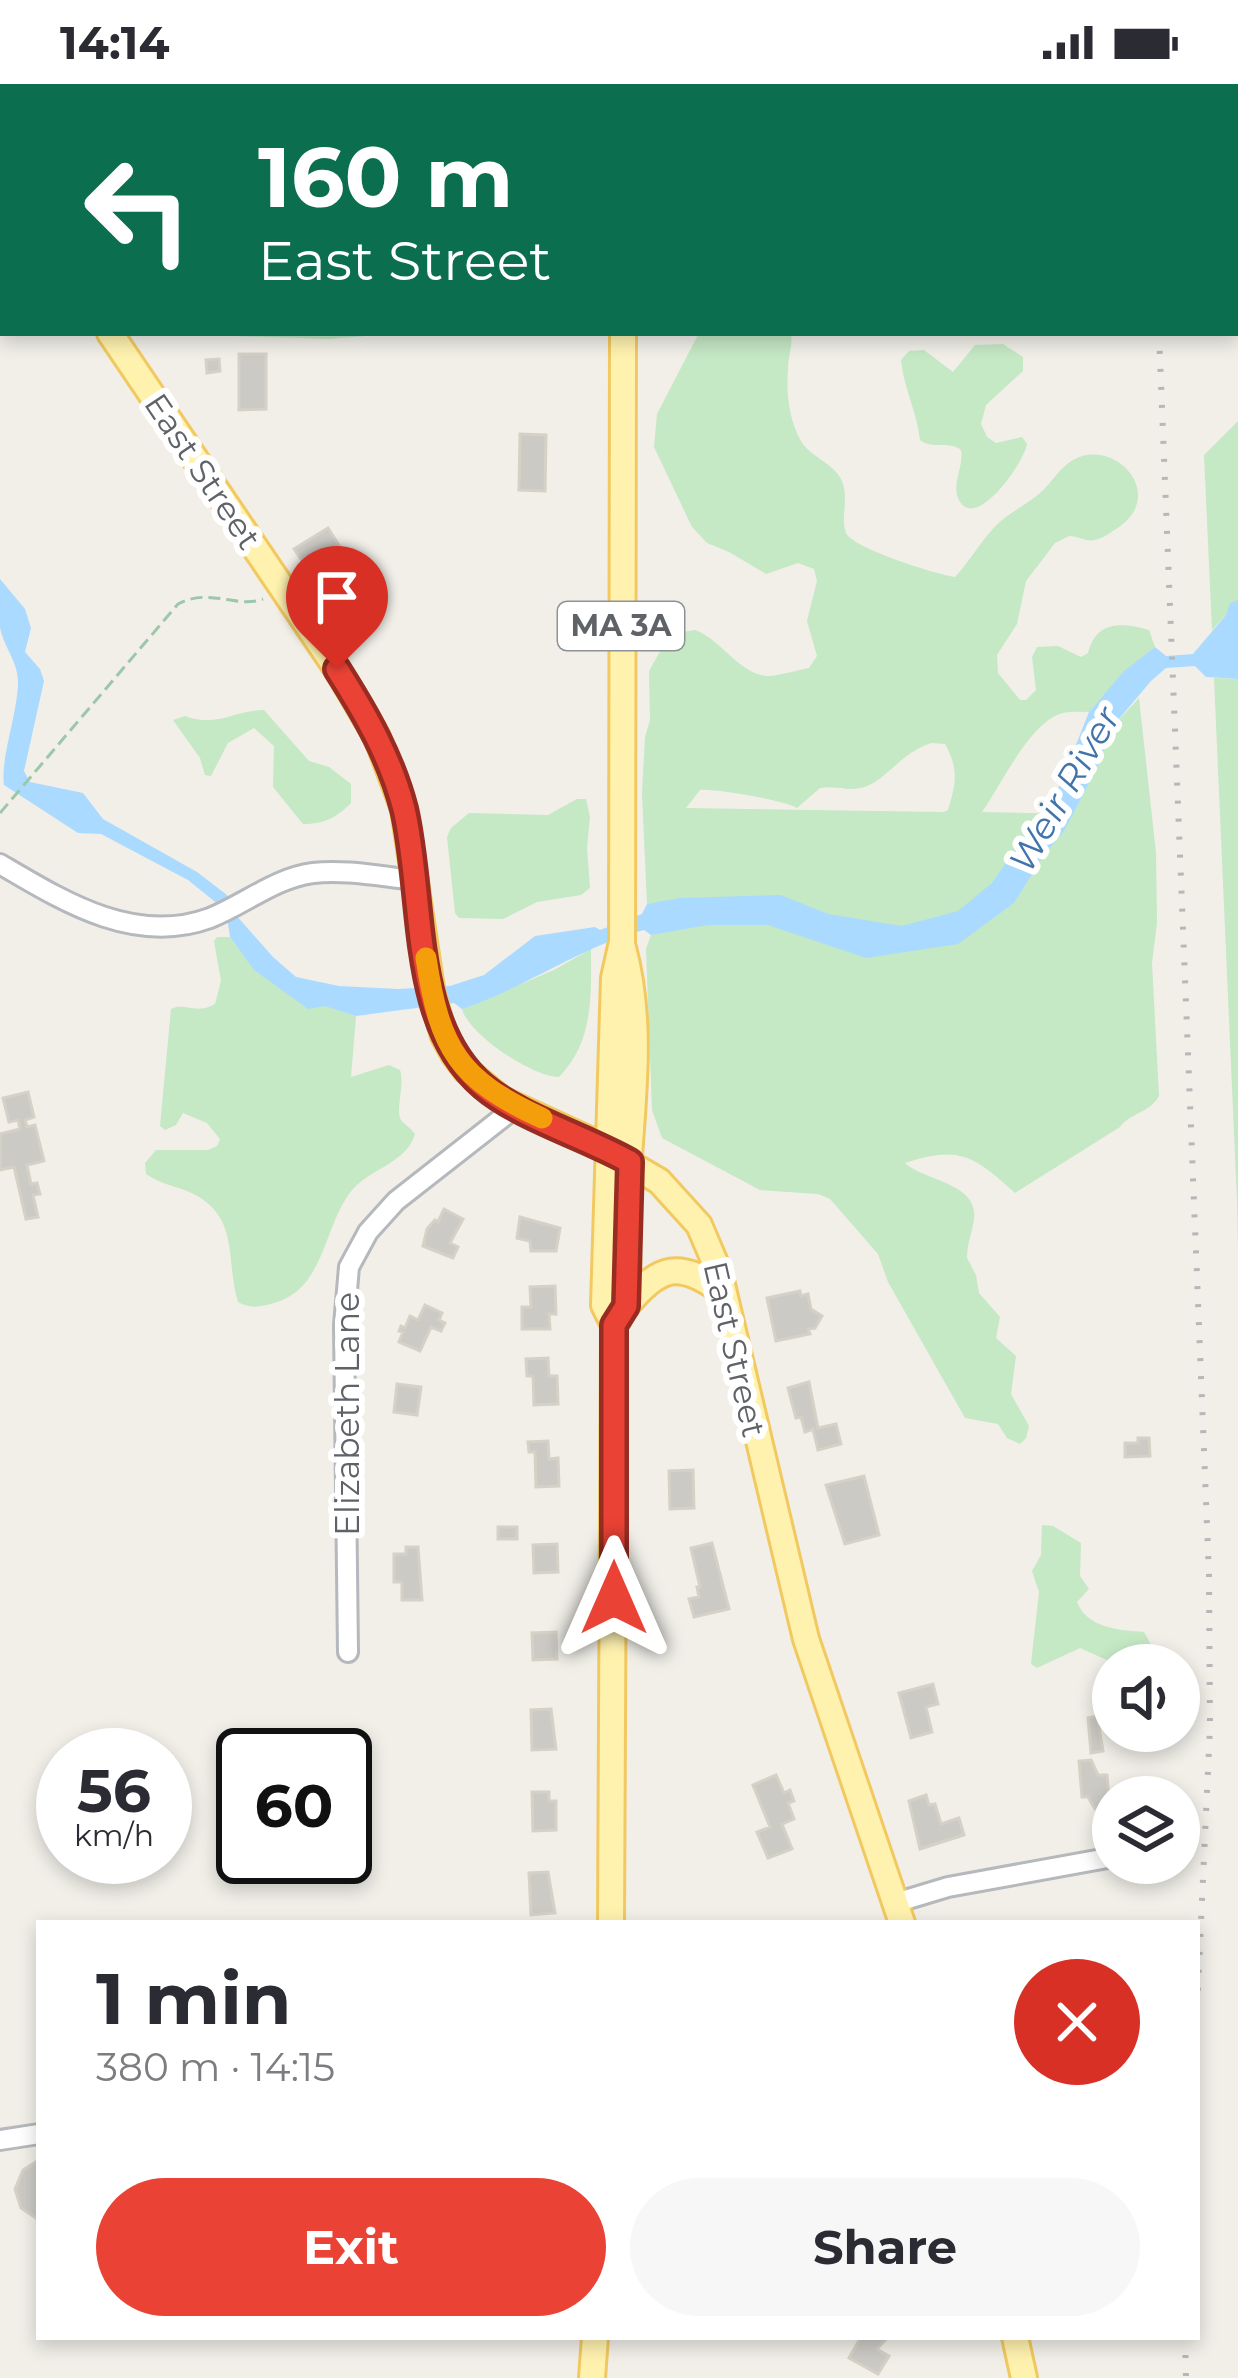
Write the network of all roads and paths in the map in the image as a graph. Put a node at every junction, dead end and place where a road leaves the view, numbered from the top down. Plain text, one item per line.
1 (112, 336) edge
2 (623, 336) edge
3 (280, 589) junction
4 (0, 813) edge
5 (0, 864) edge
6 (416, 880) junction
7 (517, 1107) junction
8 (620, 1156) junction
9 (723, 1292) junction
10 (620, 1315) junction
11 (348, 1652) dead end
12 (1092, 1861) edge
13 (899, 1913) edge
14 (611, 1920) edge
15 (36, 2134) edge
16 (0, 2140) edge
17 (595, 2340) edge
18 (1016, 2340) edge
19 (592, 2378) edge
20 (1024, 2378) edge

1 - 3 main road, East Street
2 - 8 main road, MA 3A
3 - 4 path
3 - 6 main road, East Street
5 - 6 street
6 - 7 main road, East Street
7 - 8 main road, East Street
7 - 11 street, Elizabeth Lane
8 - 9 main road, East Street
8 - 10 main road, MA 3A
9 - 10 main road
9 - 13 main road, East Street
10 - 14 main road, MA 3A
12 - 13 street
15 - 16 street
17 - 19 main road
18 - 20 main road

